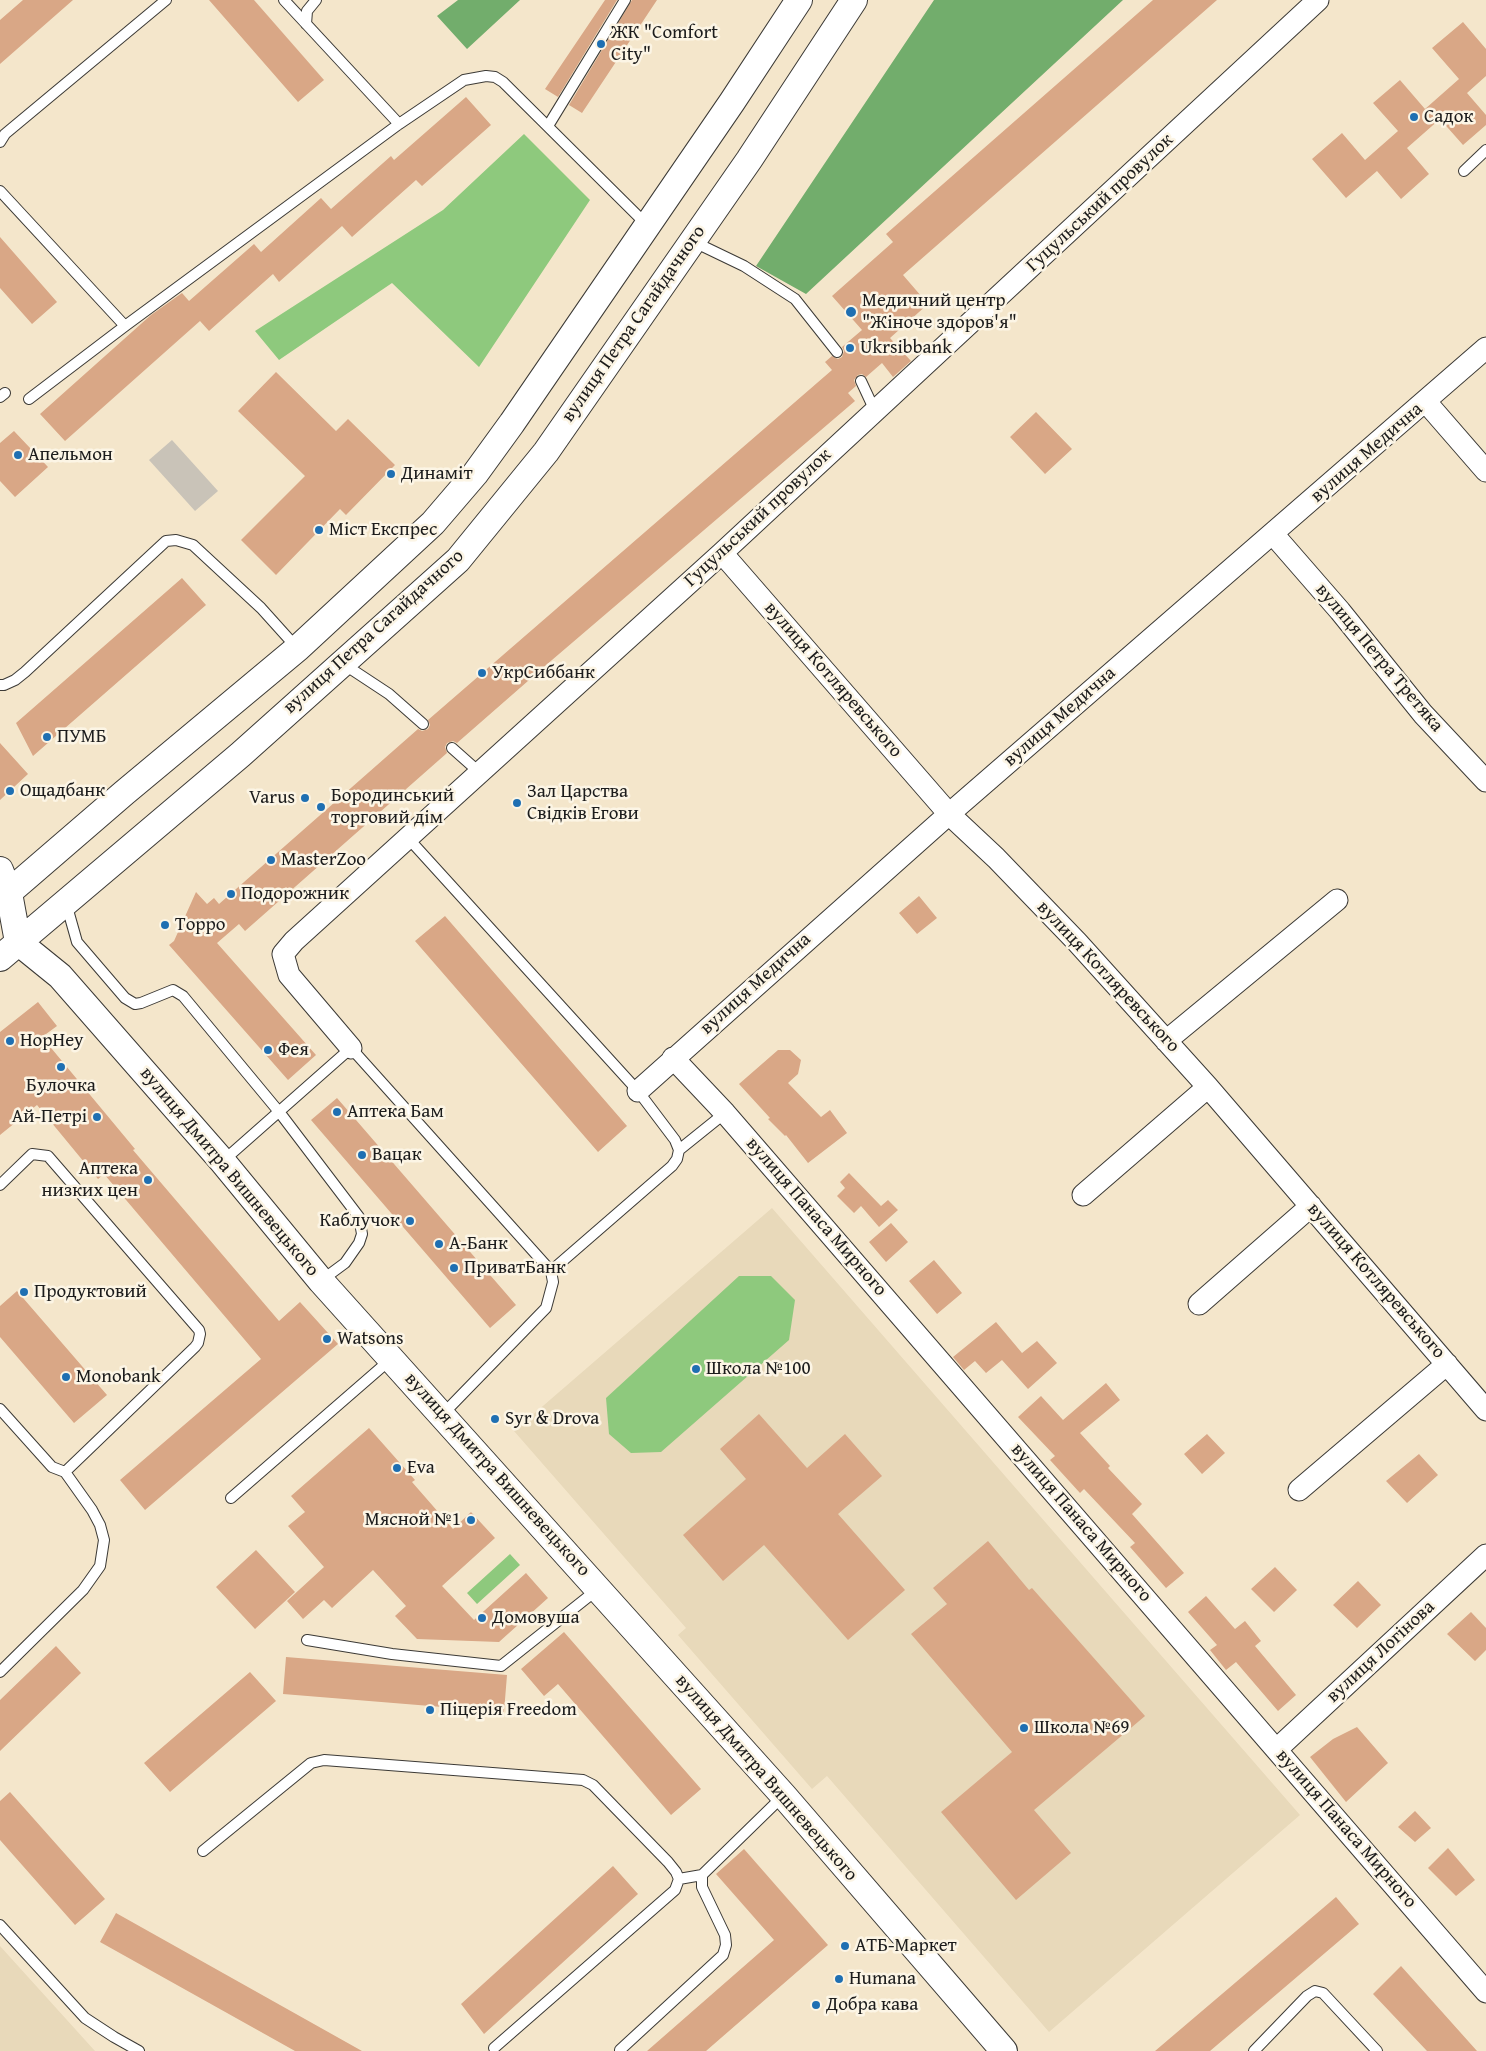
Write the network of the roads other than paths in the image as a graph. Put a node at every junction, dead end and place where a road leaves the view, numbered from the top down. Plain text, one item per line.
1 (166, 0) edge
2 (284, 0) edge
3 (316, 0) edge
4 (625, 0) edge
5 (799, 0) edge
6 (854, 0) edge
7 (1318, 0) edge
8 (306, 24) junction
9 (399, 124) junction
10 (548, 126) junction
11 (0, 142) edge
12 (1486, 150) edge
13 (1464, 171) dead end
14 (0, 191) edge
15 (648, 226) junction
16 (691, 241) junction
17 (125, 326) junction
18 (1486, 348) edge
19 (836, 352) dead end
20 (861, 381) dead end
21 (29, 399) dead end
22 (1426, 402) junction
23 (874, 411) junction
24 (1486, 471) edge
25 (1273, 534) junction
26 (722, 552) junction
27 (298, 648) junction
28 (342, 663) junction
29 (0, 685) edge
30 (423, 724) dead end
31 (452, 748) dead end
32 (479, 772) junction
33 (1486, 781) edge
34 (949, 814) junction
35 (408, 838) junction
36 (3, 888) edge
37 (1337, 900) dead end
38 (65, 902) junction
39 (9, 950) edge
40 (1166, 1041) junction
41 (351, 1048) junction
42 (673, 1058) junction
43 (1208, 1086) junction
44 (638, 1091) junction
45 (280, 1113) junction
46 (725, 1113) junction
47 (679, 1150) junction
48 (223, 1162) junction
49 (0, 1185) edge
50 (1083, 1195) dead end
51 (1311, 1206) junction
52 (550, 1271) junction
53 (321, 1281) junction
54 (1199, 1304) dead end
55 (392, 1358) junction
56 (1447, 1364) junction
57 (0, 1409) edge
58 (1486, 1410) edge
59 (443, 1414) junction
60 (65, 1472) junction
61 (1299, 1490) dead end
62 (231, 1498) dead end
63 (1486, 1555) edge
64 (599, 1588) junction
65 (308, 1640) dead end
66 (0, 1672) edge
67 (1277, 1749) junction
68 (784, 1796) junction
69 (203, 1851) dead end
70 (702, 1875) junction
71 (679, 1879) junction
72 (0, 1925) edge
73 (1486, 1992) edge
74 (494, 2048) dead end
75 (620, 2050) edge
76 (139, 2051) edge
77 (1004, 2051) edge
78 (1254, 2051) edge
79 (1377, 2051) edge

1 - 11 lane
2 - 8 lane
3 - 8 lane
4 - 10 lane
5 - 15 street, вулиця Петра Сагайдачного
6 - 16 street, вулиця Петра Сагайдачного
7 - 23 street, Гуцульський провулок
8 - 9 lane
9 - 10 lane
9 - 17 lane
10 - 15 lane
12 - 13 lane
14 - 17 lane
15 - 27 street, вулиця Петра Сагайдачного
16 - 19 lane
16 - 28 street, вулиця Петра Сагайдачного
17 - 21 lane
18 - 22 street, вулиця Медична
20 - 23 lane
22 - 24 street
22 - 25 street, вулиця Медична
23 - 26 street, Гуцульський провулок
25 - 33 street, вулиця Петра Третяка
25 - 34 street, вулиця Медична
26 - 32 street, Гуцульський провулок
26 - 34 street, вулиця Котляревського
27 - 29 lane
27 - 36 street, вулиця Петра Сагайдачного
28 - 30 lane
28 - 38 street, вулиця Петра Сагайдачного
31 - 32 lane
32 - 35 street, Гуцульський провулок
34 - 40 street, вулиця Котляревського
34 - 42 street, вулиця Медична
35 - 41 street, Гуцульський провулок
35 - 44 lane
36 - 39 street
37 - 40 street
38 - 39 street, вулиця Петра Сагайдачного
38 - 45 lane
39 - 48 street, вулиця Дмитра Вишневецького
40 - 43 street, вулиця Котляревського
41 - 45 lane
41 - 52 lane
42 - 44 street, вулиця Медична
42 - 46 street, вулиця Панаса Мирного
43 - 50 street
43 - 51 street, вулиця Котляревського
44 - 47 lane
45 - 48 lane
45 - 53 lane
46 - 47 lane
46 - 67 street, вулиця Панаса Мирного
47 - 52 lane
48 - 53 street, вулиця Дмитра Вишневецького
49 - 60 lane
51 - 54 street
51 - 56 street, вулиця Котляревського
52 - 59 lane
53 - 55 street, вулиця Дмитра Вишневецького
55 - 59 street, вулиця Дмитра Вишневецького
55 - 62 lane
56 - 58 street, вулиця Котляревського
56 - 61 street
57 - 60 lane
59 - 64 street, вулиця Дмитра Вишневецького
60 - 66 lane
63 - 67 street, вулиця Логінова
64 - 65 lane
64 - 68 street, вулиця Дмитра Вишневецького
67 - 73 street, вулиця Панаса Мирного
68 - 70 lane
68 - 77 street, вулиця Дмитра Вишневецького
69 - 71 lane
70 - 71 lane
70 - 75 lane
71 - 74 lane
72 - 76 lane
78 - 79 lane

